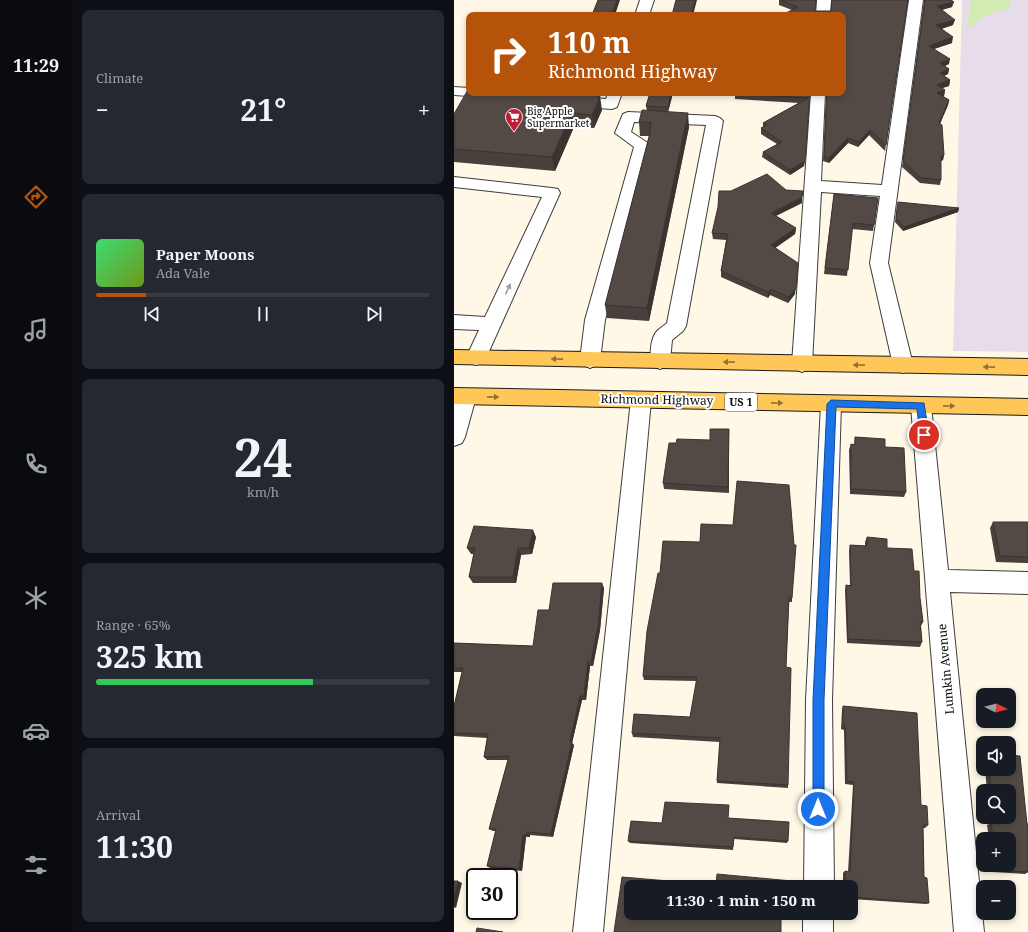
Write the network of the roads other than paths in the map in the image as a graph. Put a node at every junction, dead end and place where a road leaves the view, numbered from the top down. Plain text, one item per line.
1 (647, 0) edge
2 (824, 0) edge
3 (916, 0) edge
4 (643, 12) edge
5 (823, 12) edge
6 (454, 91) edge
7 (466, 92) edge
8 (818, 96) edge
9 (613, 99) edge
10 (559, 100) edge
11 (454, 182) edge
12 (813, 186) junction
13 (889, 191) junction
14 (454, 322) edge
15 (492, 324) junction
16 (454, 357) edge
17 (476, 358) junction
18 (590, 360) junction
19 (660, 361) junction
20 (802, 364) junction
21 (903, 366) junction
22 (1028, 368) edge
23 (460, 396) edge
24 (641, 400) junction
25 (831, 404) junction
26 (921, 406) junction
27 (1028, 407) edge
28 (454, 437) edge
29 (938, 581) junction
30 (1028, 583) edge
31 (818, 880) edge
32 (818, 920) edge
33 (588, 932) edge
34 (818, 932) edge
35 (969, 932) edge

1 - 4 street
2 - 5 street
3 - 13 street
6 - 7 street
8 - 12 street
9 - 10 street
15 -> 11 street
12 - 13 street
12 - 20 street
13 - 21 street
14 - 15 street
15 - 17 street
16 - 17 main road
18 -> 17 main road
18 - 19 main road
18 - 19 street
20 -> 19 main road
21 -> 20 main road
22 -> 21 main road
23 -> 24 main road, Richmond Highway / US 1
23 - 28 street
24 -> 25 main road, Richmond Highway / US 1
24 - 33 street
25 - 26 main road, Richmond Highway / US 1
25 - 31 street
26 -> 27 main road, Richmond Highway / US 1
26 - 29 street, Lumkin Avenue
29 - 30 street
29 - 35 street, Lumkin Avenue
32 - 34 street

